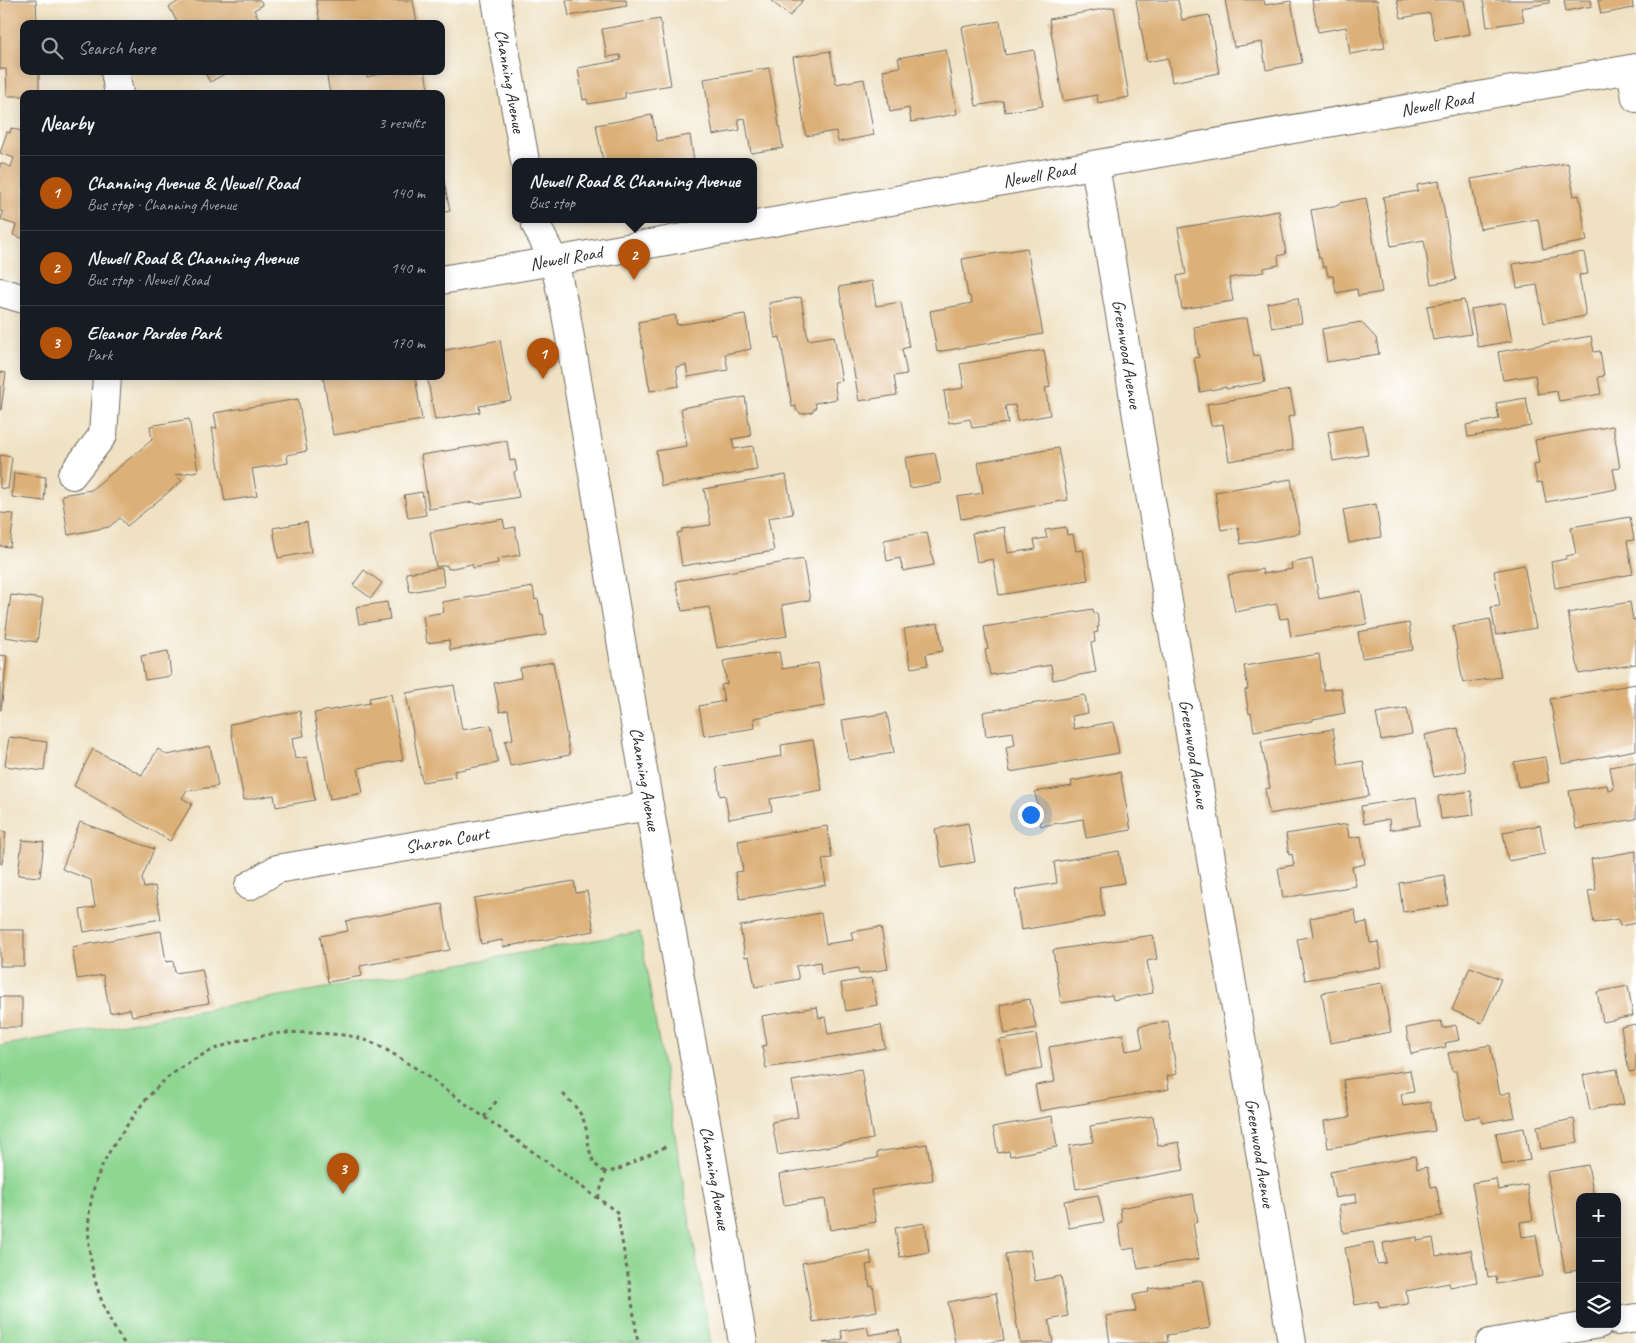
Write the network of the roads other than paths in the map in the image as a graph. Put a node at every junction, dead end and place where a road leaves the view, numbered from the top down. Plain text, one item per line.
1 (496, 0) edge
2 (1634, 69) edge
3 (116, 75) edge
4 (118, 90) edge
5 (1636, 98) edge
6 (524, 158) edge
7 (1095, 165) junction
8 (536, 223) edge
9 (554, 261) junction
10 (445, 279) edge
11 (0, 292) edge
12 (20, 298) edge
13 (107, 380) edge
14 (72, 475) dead end
15 (649, 806) junction
16 (249, 886) dead end
17 (1636, 1318) edge
18 (1621, 1320) edge
19 (1590, 1328) edge
20 (1572, 1336) edge
21 (742, 1343) edge
22 (1292, 1343) edge
23 (1490, 1343) edge

1 - 6 street, Channing Avenue
2 - 5 street
2 - 7 street, Newell Road
3 - 4 street
7 - 9 street, Newell Road
7 - 22 street, Greenwood Avenue
8 - 9 street, Channing Avenue
9 - 10 street, Newell Road
9 - 15 street, Channing Avenue
11 - 12 street
13 - 14 street
15 - 16 street, Sharon Court
15 - 21 street, Channing Avenue
17 - 18 street
19 - 20 street
20 - 23 street

